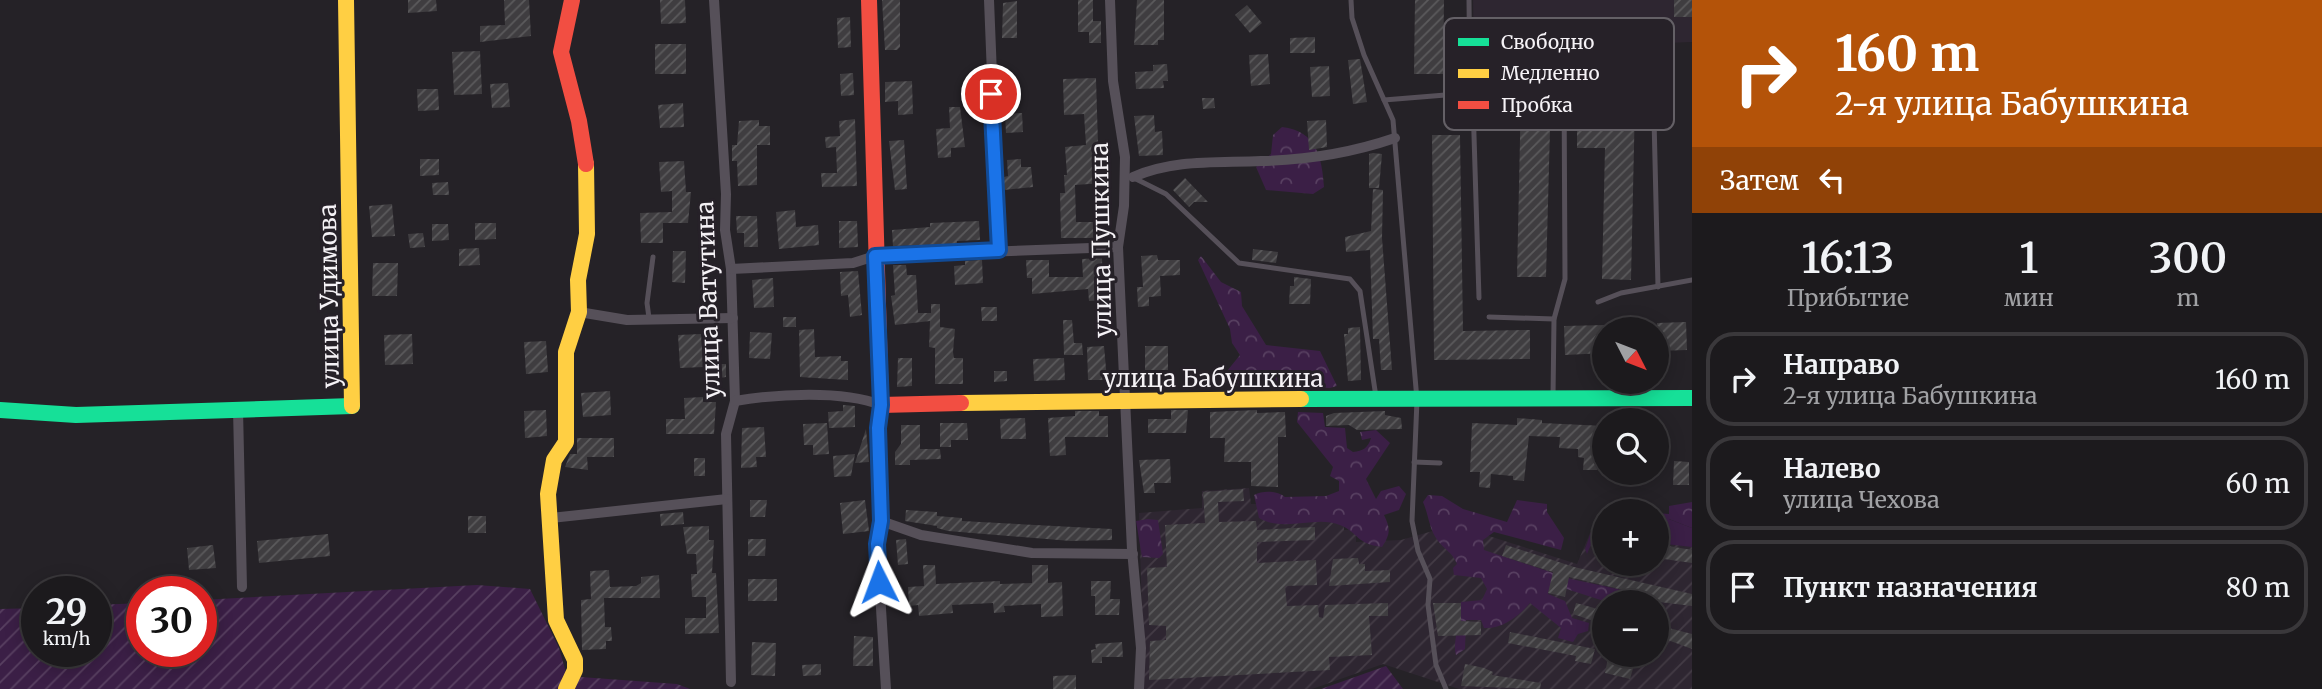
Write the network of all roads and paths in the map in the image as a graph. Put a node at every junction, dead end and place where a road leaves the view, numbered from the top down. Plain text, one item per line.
1 (346, 0) edge
2 (572, 0) edge
3 (715, 0) edge
4 (869, 0) edge
5 (989, 0) edge
6 (1110, 0) edge
7 (1351, 0) edge
8 (1469, 0) edge
9 (1469, 18) edge
10 (1444, 95) edge
11 (1384, 100) junction
12 (1474, 130) edge
13 (1564, 130) edge
14 (1654, 130) edge
15 (1395, 138) junction
16 (1129, 177) junction
17 (1118, 247) junction
18 (999, 250) junction
19 (875, 256) junction
20 (653, 257) dead end
21 (731, 269) junction
22 (1692, 280) edge
23 (1658, 287) junction
24 (1479, 298) dead end
25 (1598, 302) dead end
26 (579, 312) junction
27 (1489, 317) dead end
28 (649, 318) junction
29 (733, 318) junction
30 (1554, 319) junction
31 (1692, 398) edge
32 (1553, 399) junction
33 (1127, 400) junction
34 (1377, 400) junction
35 (1417, 400) junction
36 (735, 401) junction
37 (881, 405) junction
38 (238, 409) junction
39 (0, 410) edge
40 (1414, 462) junction
41 (1440, 463) dead end
42 (727, 499) junction
43 (551, 518) junction
44 (881, 521) junction
45 (1133, 554) junction
46 (242, 587) dead end
47 (731, 682) dead end
48 (566, 689) edge
49 (886, 689) edge
50 (1139, 689) edge
51 (1446, 689) edge

1 - 38 street, улица Удимова
2 - 26 street
3 - 21 street, улица Ватутина
4 - 19 street
5 - 18 street
6 - 16 street, улица Пушкина
7 - 11 lane
8 - 9 lane
10 - 11 lane
11 - 15 lane
12 - 24 lane
13 - 30 lane
14 - 23 lane
15 - 16 street
15 - 35 lane
16 - 17 street, улица Пушкина
16 - 34 lane
17 - 18 street
17 - 33 street, улица Пушкина
18 - 19 street
19 - 21 street
19 - 37 street
20 - 28 lane
21 - 29 street, улица Ватутина
22 - 23 lane
23 - 25 lane
26 - 28 street
26 - 43 street
27 - 30 lane
28 - 29 street
29 - 36 street, улица Ватутина
30 - 32 lane
31 - 32 street, улица Бабушкина
32 - 35 street, улица Бабушкина
33 - 34 street, улица Бабушкина
33 - 37 street, улица Бабушкина
33 - 45 street, улица Пушкина
34 - 35 street, улица Бабушкина
35 - 40 lane
36 - 37 street, улица Бабушкина
36 - 42 street, улица Ватутина
37 - 44 street
38 - 39 street, улица Удимова
38 - 46 street
40 - 41 lane
40 - 51 lane
42 - 43 street
42 - 47 street, улица Ватутина
43 - 48 street
44 - 45 street
44 - 49 street
45 - 50 street, улица Пушкина

